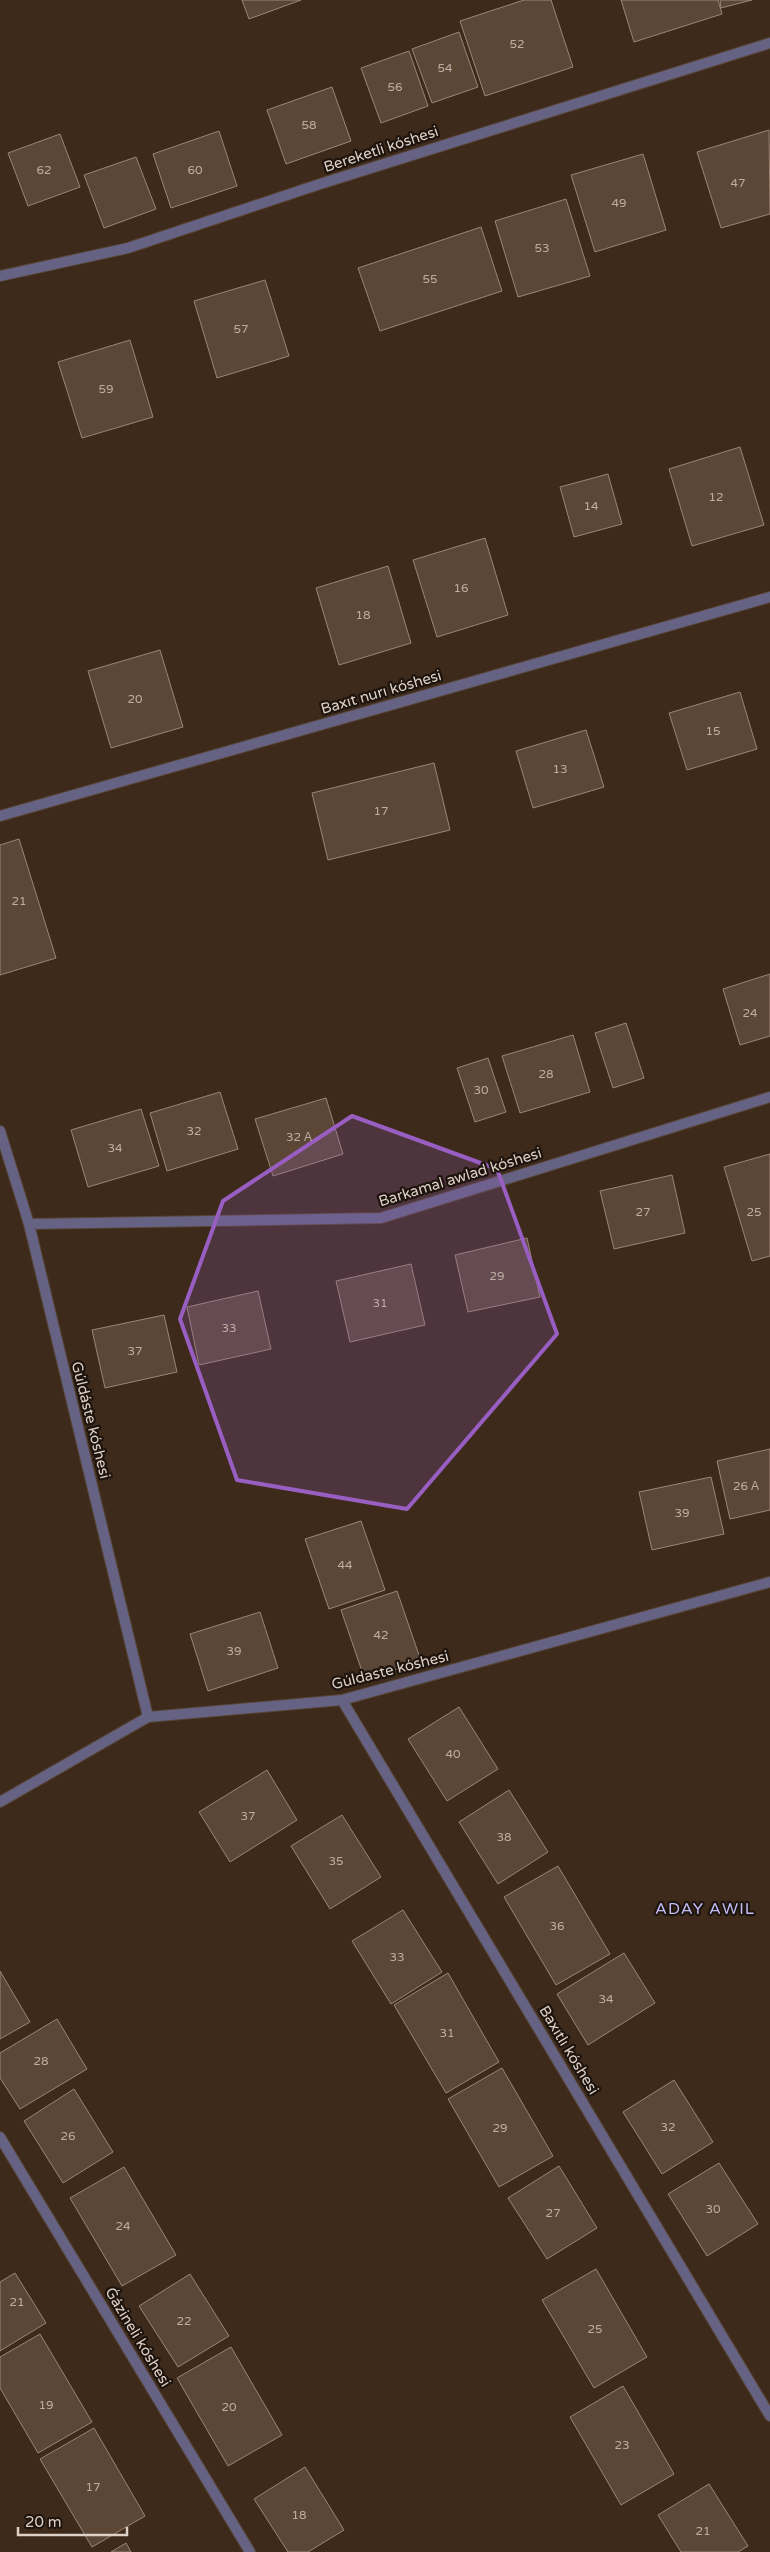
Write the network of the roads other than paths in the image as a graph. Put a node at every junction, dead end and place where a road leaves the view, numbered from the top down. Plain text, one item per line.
1 (770, 43) edge
2 (0, 276) edge
3 (770, 597) edge
4 (0, 816) edge
5 (770, 1097) edge
6 (0, 1131) edge
7 (29, 1224) junction
8 (770, 1582) edge
9 (342, 1700) junction
10 (148, 1717) junction
11 (0, 1802) edge
12 (0, 2137) edge
13 (770, 2416) edge
14 (250, 2552) edge

1 - 2 street, Bereketli kóshesi
3 - 4 street, Baxıt nurı kóshesi
5 - 7 street, Barkamal awlad kóshesi
6 - 7 street, Gúldáste kóshesi
7 - 10 street, Gúldáste kóshesi
8 - 9 street, Gúldaste kóshesi
9 - 10 street, Gúldaste kóshesi
9 - 13 street, Baxıtlı kóshesi
10 - 11 street, Gúldaste kóshesi
12 - 14 street, Ǵázineli kóshesi

